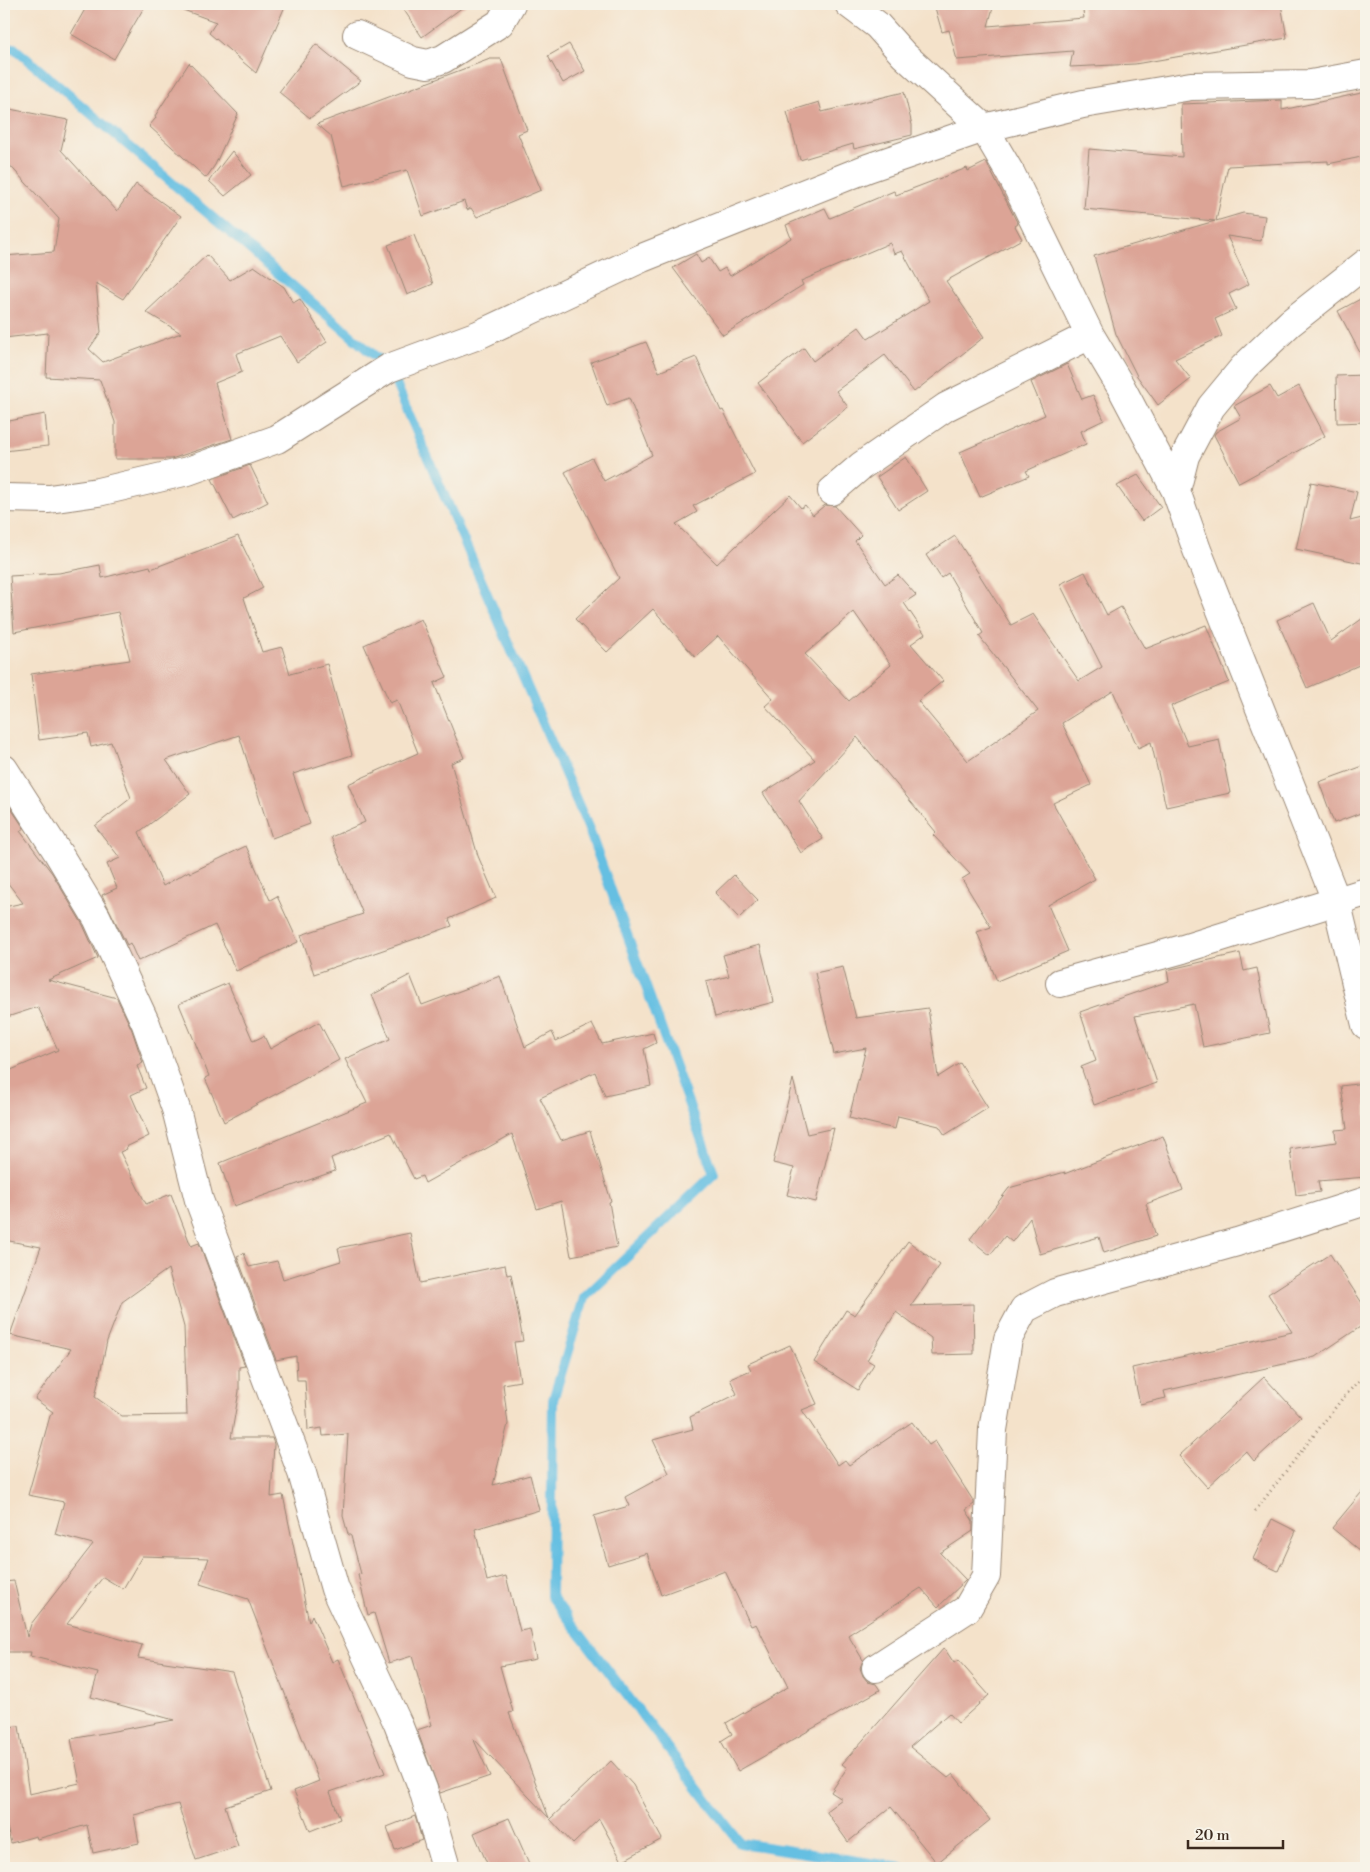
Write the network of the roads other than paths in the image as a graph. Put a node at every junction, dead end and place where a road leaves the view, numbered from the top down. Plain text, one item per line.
1 (511, 4) edge
2 (849, 4) edge
3 (357, 35) dead end
4 (1366, 74) edge
5 (984, 128) junction
6 (1366, 263) edge
7 (1090, 335) junction
8 (832, 491) dead end
9 (1176, 491) junction
10 (4, 498) edge
11 (4, 769) edge
12 (1366, 892) edge
13 (1336, 900) junction
14 (1060, 983) dead end
15 (1366, 1025) edge
16 (1366, 1202) edge
17 (876, 1668) dead end
18 (446, 1868) edge

1 - 3 street
2 - 5 street
4 - 5 street
5 - 7 street
5 - 10 street
6 - 9 street
7 - 8 street
7 - 9 street
9 - 13 street
11 - 18 street
12 - 13 street
13 - 14 street
13 - 15 street
16 - 17 street

